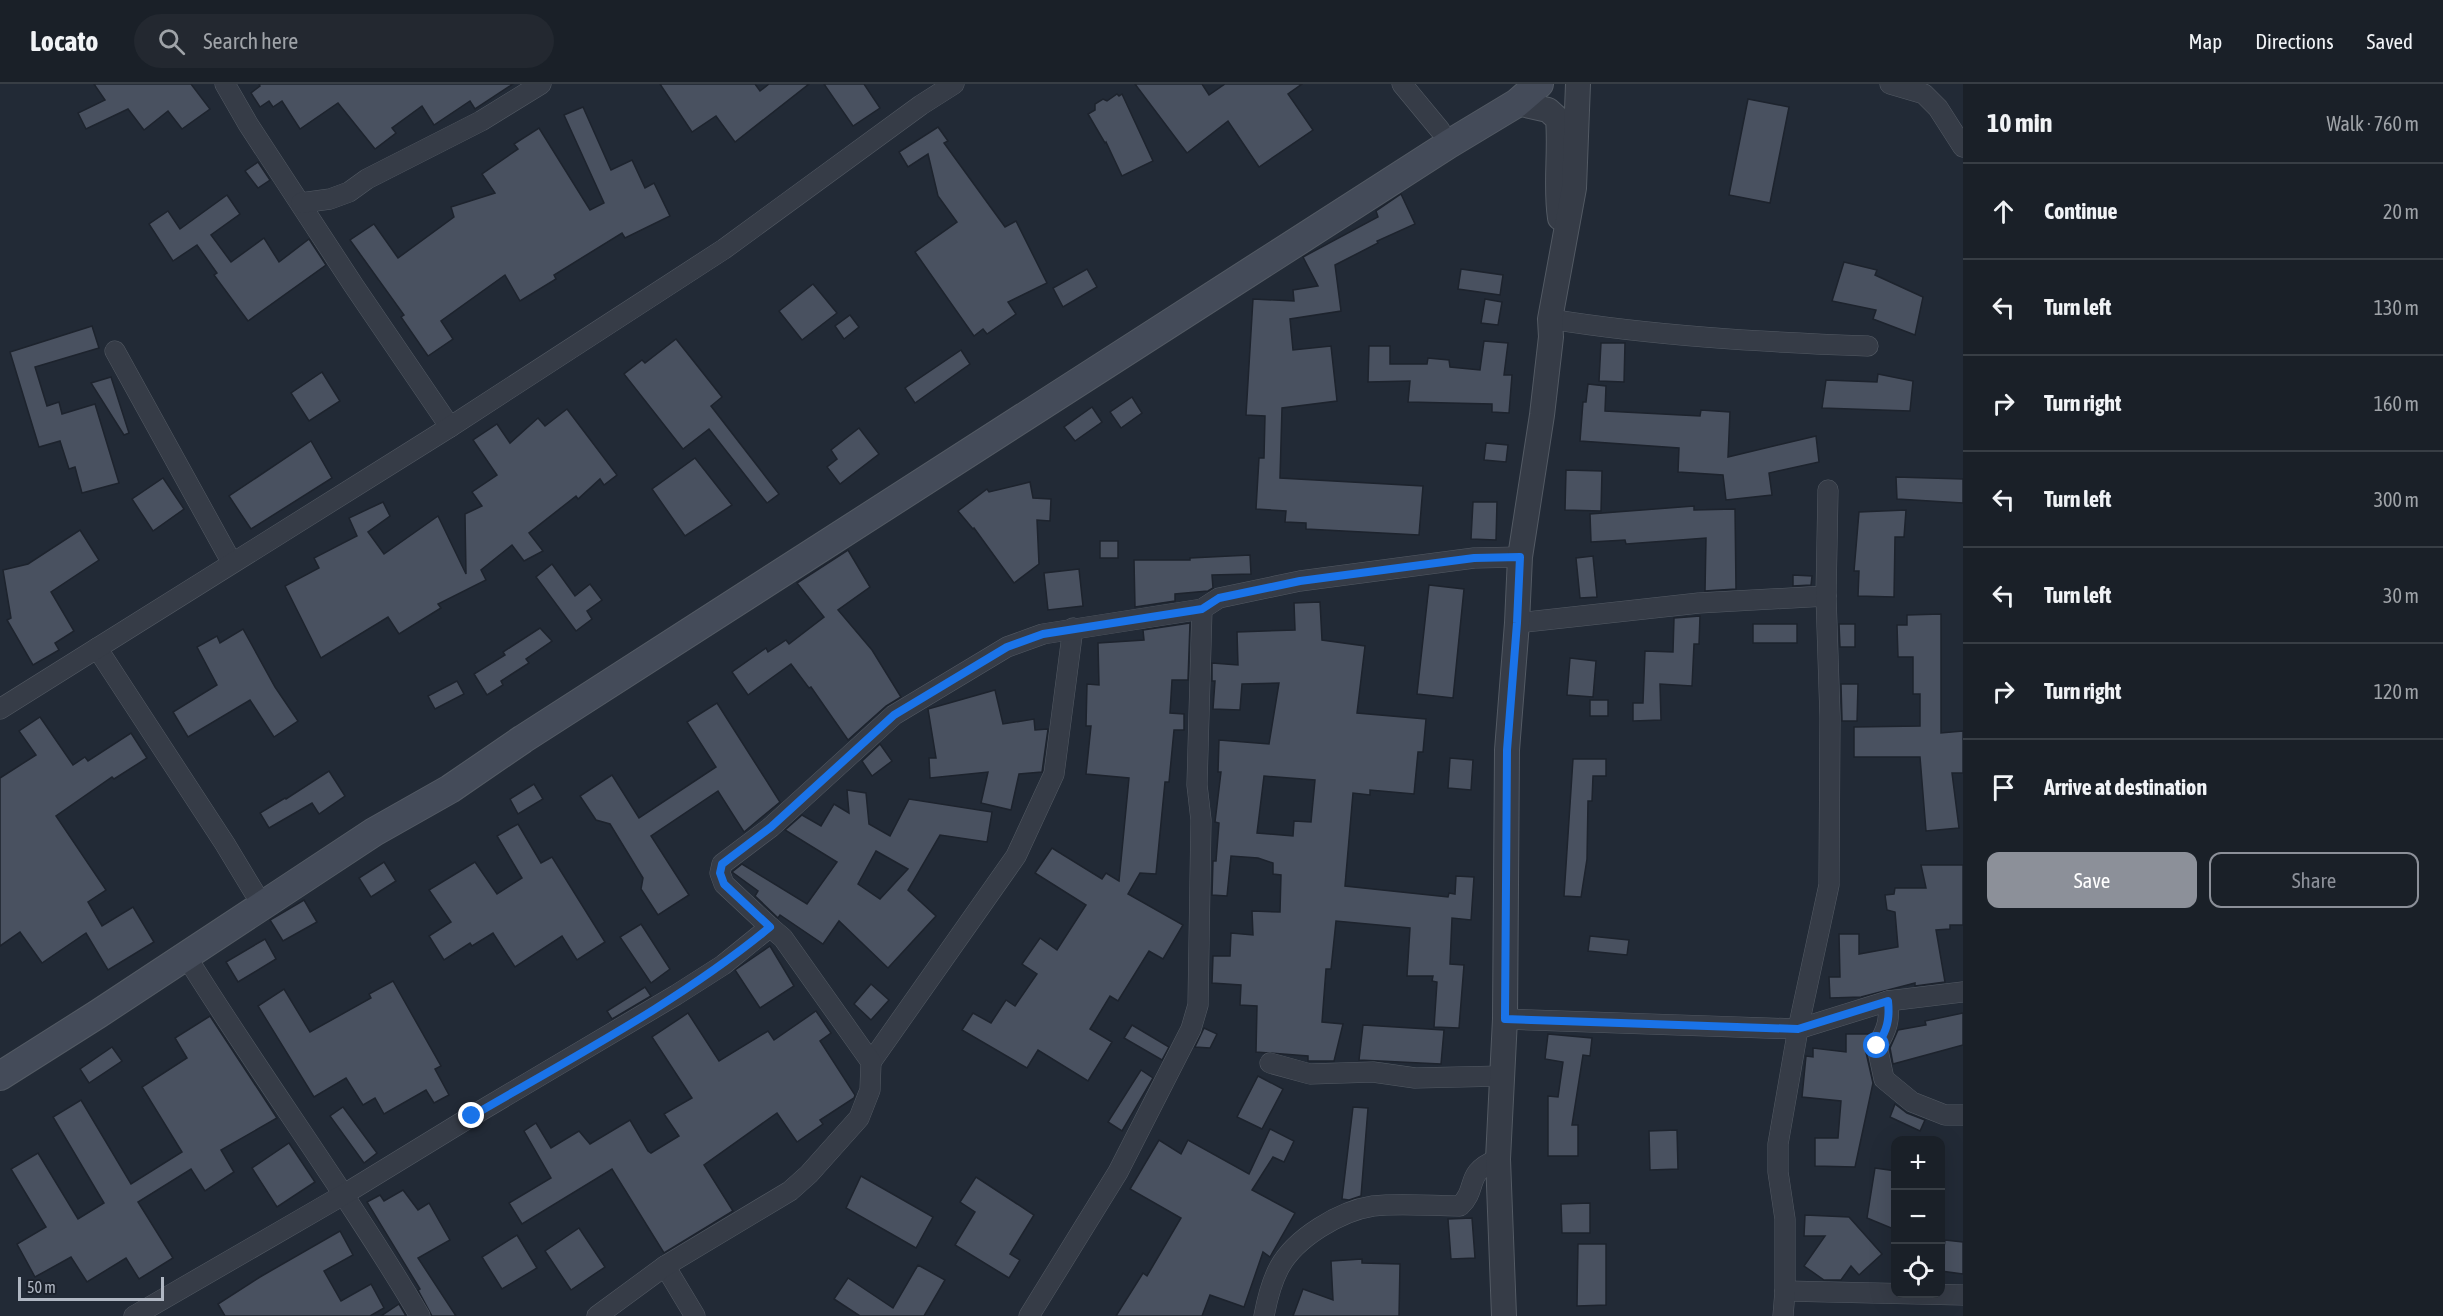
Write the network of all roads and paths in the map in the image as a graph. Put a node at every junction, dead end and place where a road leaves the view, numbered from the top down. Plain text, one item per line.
1 (225, 84) edge
2 (541, 84) edge
3 (954, 84) edge
4 (1402, 84) edge
5 (1539, 84) edge
6 (1578, 84) edge
7 (1890, 84) edge
8 (1516, 94) edge
9 (1440, 130) junction
10 (1963, 147) edge
11 (301, 202) junction
12 (1563, 238) junction
13 (1550, 319) junction
14 (1868, 346) dead end
15 (115, 351) dead end
16 (450, 427) junction
17 (896, 490) junction
18 (1828, 490) dead end
19 (1520, 557) junction
20 (232, 563) junction
21 (1826, 596) junction
22 (1202, 609) junction
23 (1517, 623) junction
24 (1073, 628) junction
25 (97, 648) junction
26 (0, 709) edge
27 (254, 892) junction
28 (770, 927) junction
29 (186, 956) junction
30 (1963, 992) edge
31 (1888, 1001) junction
32 (1505, 1019) junction
33 (1798, 1029) junction
34 (0, 1057) edge
35 (871, 1062) junction
36 (1270, 1064) dead end
37 (0, 1076) edge
38 (1502, 1076) junction
39 (1963, 1115) edge
40 (1498, 1159) junction
41 (343, 1195) junction
42 (665, 1266) junction
43 (1785, 1292) junction
44 (1963, 1295) edge
45 (134, 1316) edge
46 (420, 1316) edge
47 (597, 1316) edge
48 (695, 1316) edge
49 (1029, 1316) edge
50 (1264, 1316) edge
51 (1504, 1316) edge
52 (1783, 1316) edge

1 - 11 street
2 - 11 street
3 - 16 street
4 - 9 street
5 - 8 main road
6 - 12 street
7 - 10 street
8 - 9 main road
8 - 12 street
8 - 17 main road
9 - 17 main road
11 - 16 street
12 - 13 street
13 - 14 street
13 - 19 street
15 - 20 street
16 - 20 street
17 - 27 main road
17 - 29 main road
18 - 21 street
19 - 22 street
19 - 23 street
20 - 25 street
21 - 23 street
21 - 33 street
22 - 24 street
22 - 49 street
23 - 32 street
24 - 28 street
24 - 35 street
25 - 26 street
25 - 27 street
27 - 34 main road
28 - 35 street
28 - 41 street
29 - 37 main road
29 - 41 street
30 - 31 street
31 - 33 street
31 - 39 street
32 - 33 street
32 - 38 street
33 - 43 street
35 - 42 street
36 - 38 street
38 - 40 street
40 - 50 street
40 - 51 street
41 - 45 street
41 - 46 street
42 - 47 street
42 - 48 street
43 - 44 street
43 - 52 street

